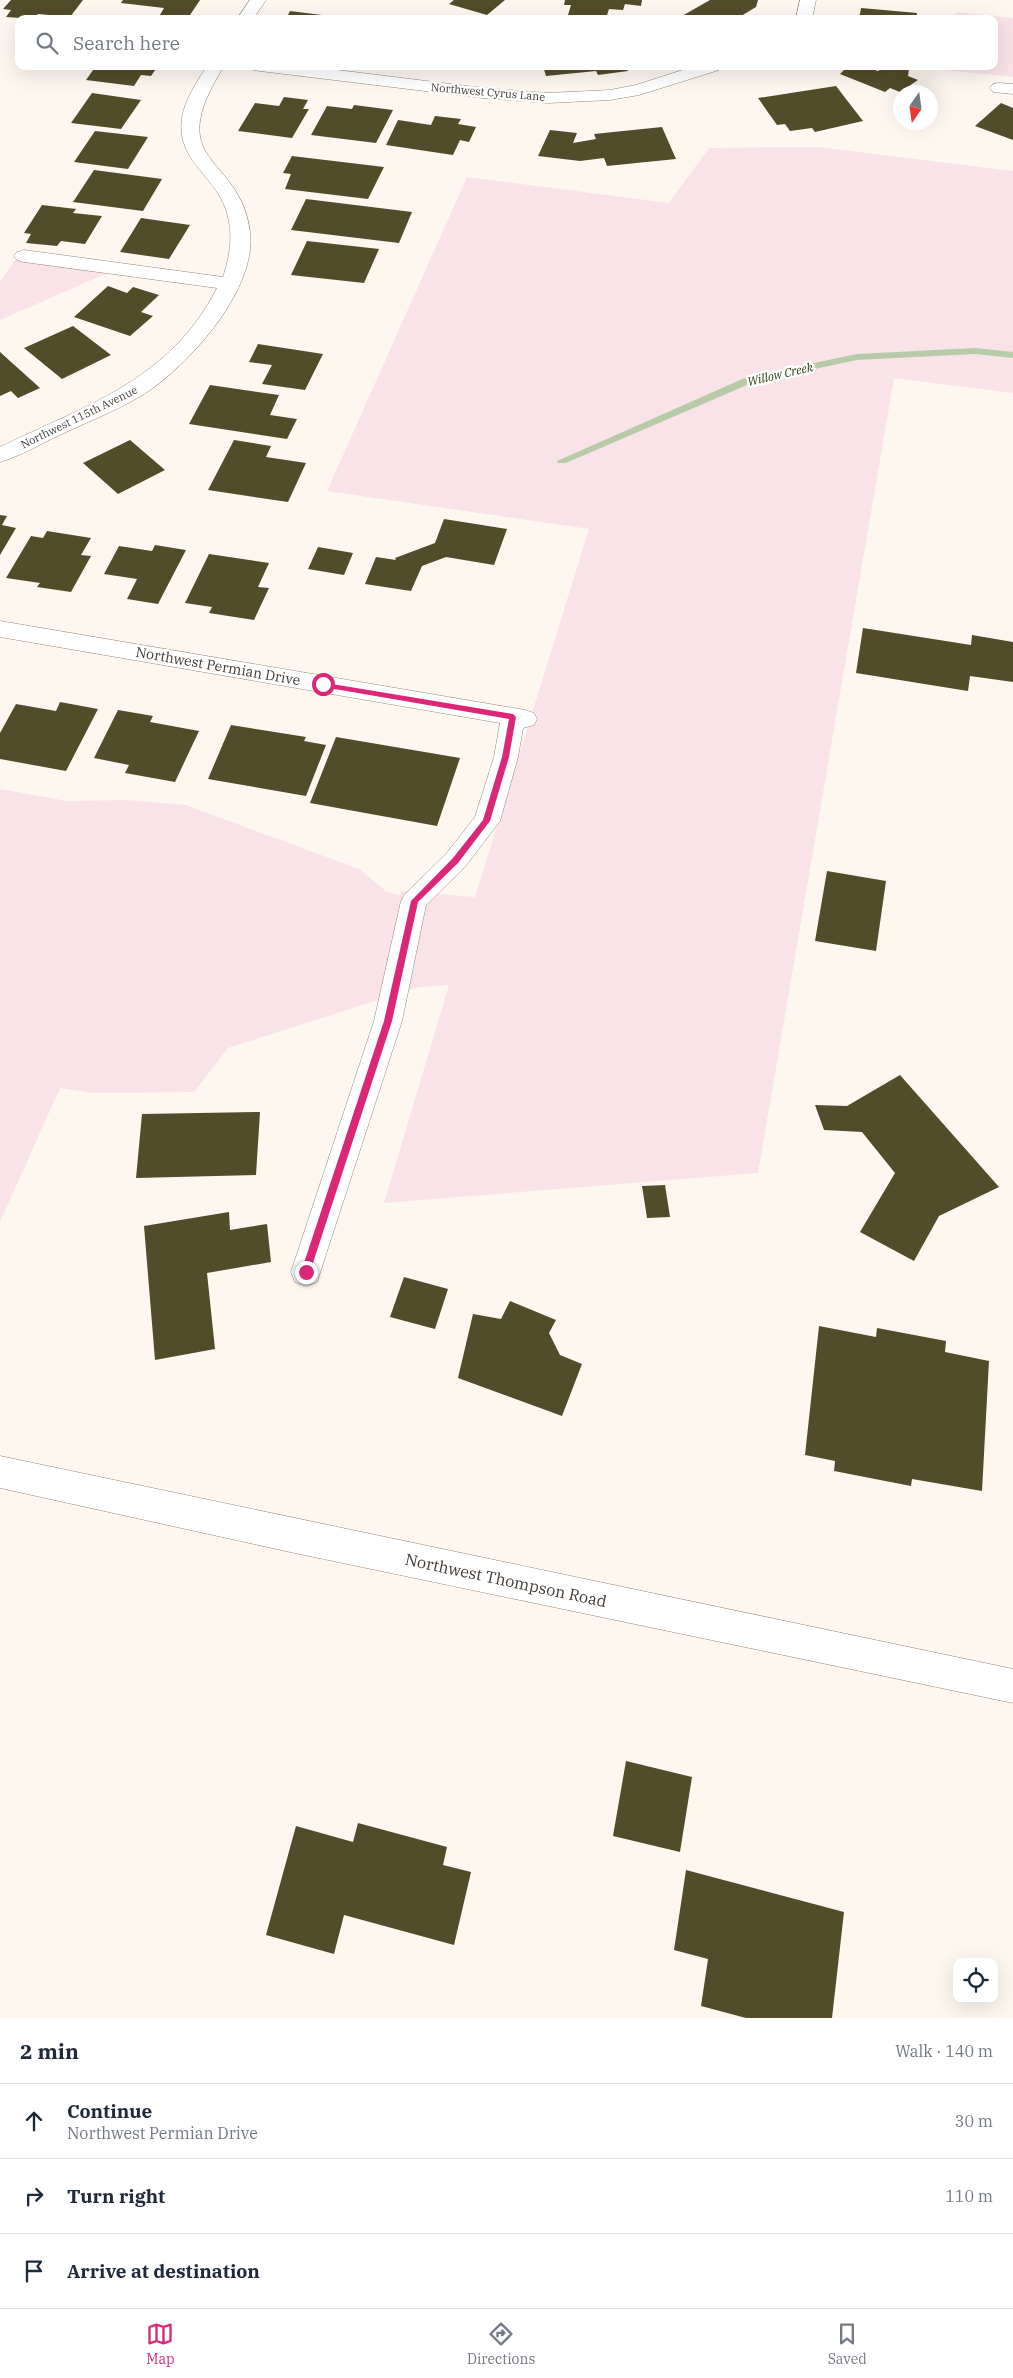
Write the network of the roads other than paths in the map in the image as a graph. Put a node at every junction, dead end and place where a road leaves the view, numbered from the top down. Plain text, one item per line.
1 (258, 0) edge
2 (808, 0) edge
3 (248, 15) edge
4 (805, 15) edge
5 (214, 70) edge
6 (292, 70) edge
7 (702, 70) edge
8 (24, 256) dead end
9 (229, 284) junction
10 (0, 455) edge
11 (0, 629) edge
12 (306, 1272) dead end
13 (0, 1472) edge
14 (1013, 1686) edge

1 - 3 street
2 - 4 street
5 - 9 street, Northwest 115th Avenue
6 - 7 street, Northwest Cyrus Lane
8 - 9 street
9 - 10 street, Northwest 115th Avenue
11 - 12 street, Northwest Permian Drive
13 - 14 street, Northwest Thompson Road

